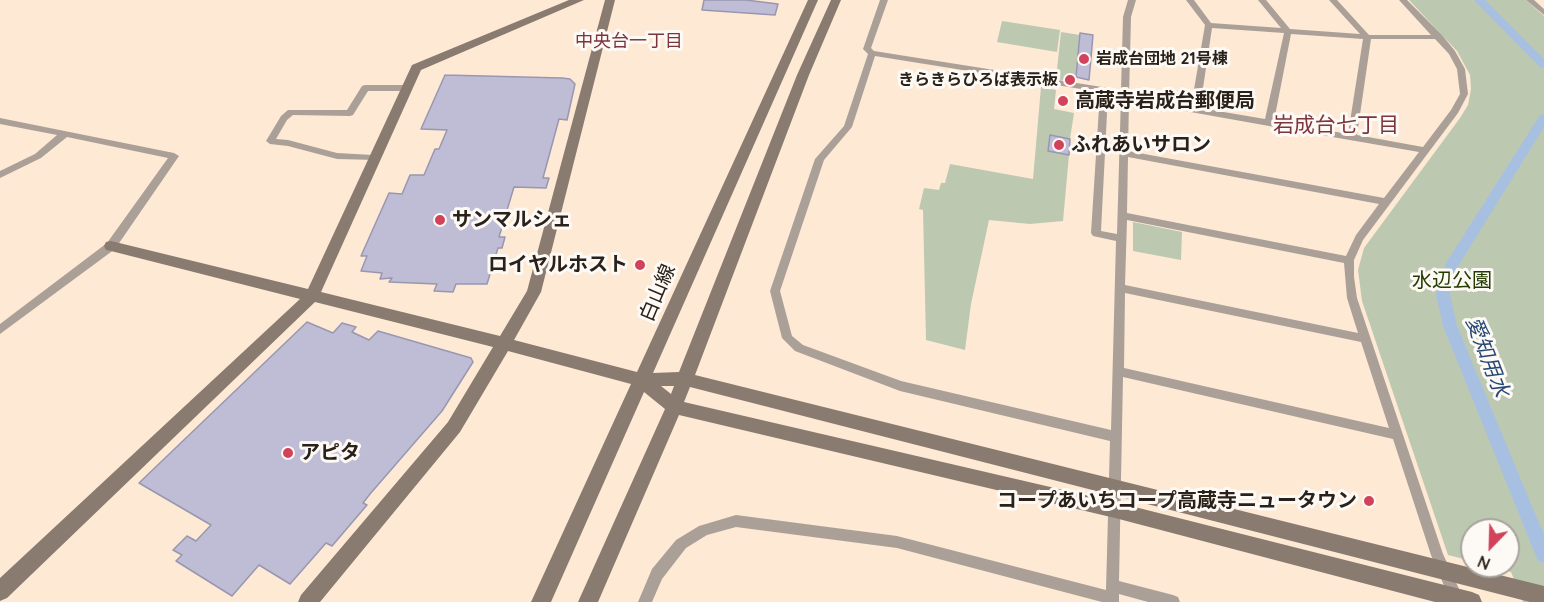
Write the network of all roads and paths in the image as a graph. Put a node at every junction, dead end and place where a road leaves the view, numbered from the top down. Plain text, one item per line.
1 (579, 0) edge
2 (610, 0) edge
3 (813, 0) edge
4 (836, 0) edge
5 (884, 0) edge
6 (1132, 0) edge
7 (1190, 0) edge
8 (1262, 0) edge
9 (1333, 0) edge
10 (1403, 0) edge
11 (1530, 0) edge
12 (1544, 13) edge
13 (1209, 25) junction
14 (1288, 31) junction
15 (1367, 37) junction
16 (1439, 37) junction
17 (872, 53) junction
18 (405, 88) junction
19 (1104, 90) junction
20 (1126, 96) junction
21 (1195, 110) junction
22 (0, 121) edge
23 (1269, 123) junction
24 (65, 134) junction
25 (1352, 137) junction
26 (1425, 150) junction
27 (1124, 153) junction
28 (373, 158) junction
29 (2, 173) edge
30 (1386, 202) junction
31 (1123, 216) junction
32 (1122, 239) junction
33 (111, 246) junction
34 (1349, 260) junction
35 (1121, 288) junction
36 (312, 296) junction
37 (0, 330) edge
38 (1366, 339) junction
39 (503, 343) junction
40 (1118, 371) junction
41 (685, 379) junction
42 (642, 380) junction
43 (674, 407) junction
44 (1397, 435) junction
45 (1117, 437) junction
46 (1114, 487) junction
47 (1115, 510) junction
48 (1442, 571) junction
49 (0, 591) edge
50 (1112, 595) edge
51 (1544, 597) edge
52 (1462, 601) edge
53 (308, 602) edge
54 (541, 602) edge
55 (588, 602) edge
56 (645, 602) edge
57 (1173, 602) edge

1 - 18 street
2 - 39 street
3 - 42 street, 白山線
4 - 41 street
5 - 17 street
6 - 20 street
7 - 13 street
8 - 14 street
9 - 15 street
10 - 16 street
11 - 12 street
13 - 14 street
13 - 21 street
14 - 15 street
14 - 23 street
15 - 16 street
15 - 25 street
16 - 26 street
17 - 19 street
17 - 45 street
18 - 28 street
18 - 28 street
19 - 20 street
19 - 32 street
20 - 21 street
20 - 27 street
21 - 23 street
22 - 24 street
23 - 25 street
24 - 29 street
24 - 33 street
25 - 26 street
26 - 30 street
27 - 30 street
27 - 31 street
28 - 36 street
30 - 34 street
31 - 32 street
31 - 34 street
32 - 35 street
33 - 36 street
33 - 37 street
34 - 38 street
35 - 38 street
35 - 40 street
36 - 39 street
36 - 49 street
38 - 44 street
39 - 42 street
39 - 53 street
40 - 44 street
40 - 45 street
41 - 42 street
41 - 43 street
41 - 46 street
42 - 43 street
42 - 54 street, 白山線
43 - 47 street
43 - 55 street
44 - 48 street
45 - 46 street
46 - 47 street
46 - 48 street
47 - 50 street
47 - 52 street
48 - 51 street
48 - 52 street
50 - 56 street
50 - 57 street

